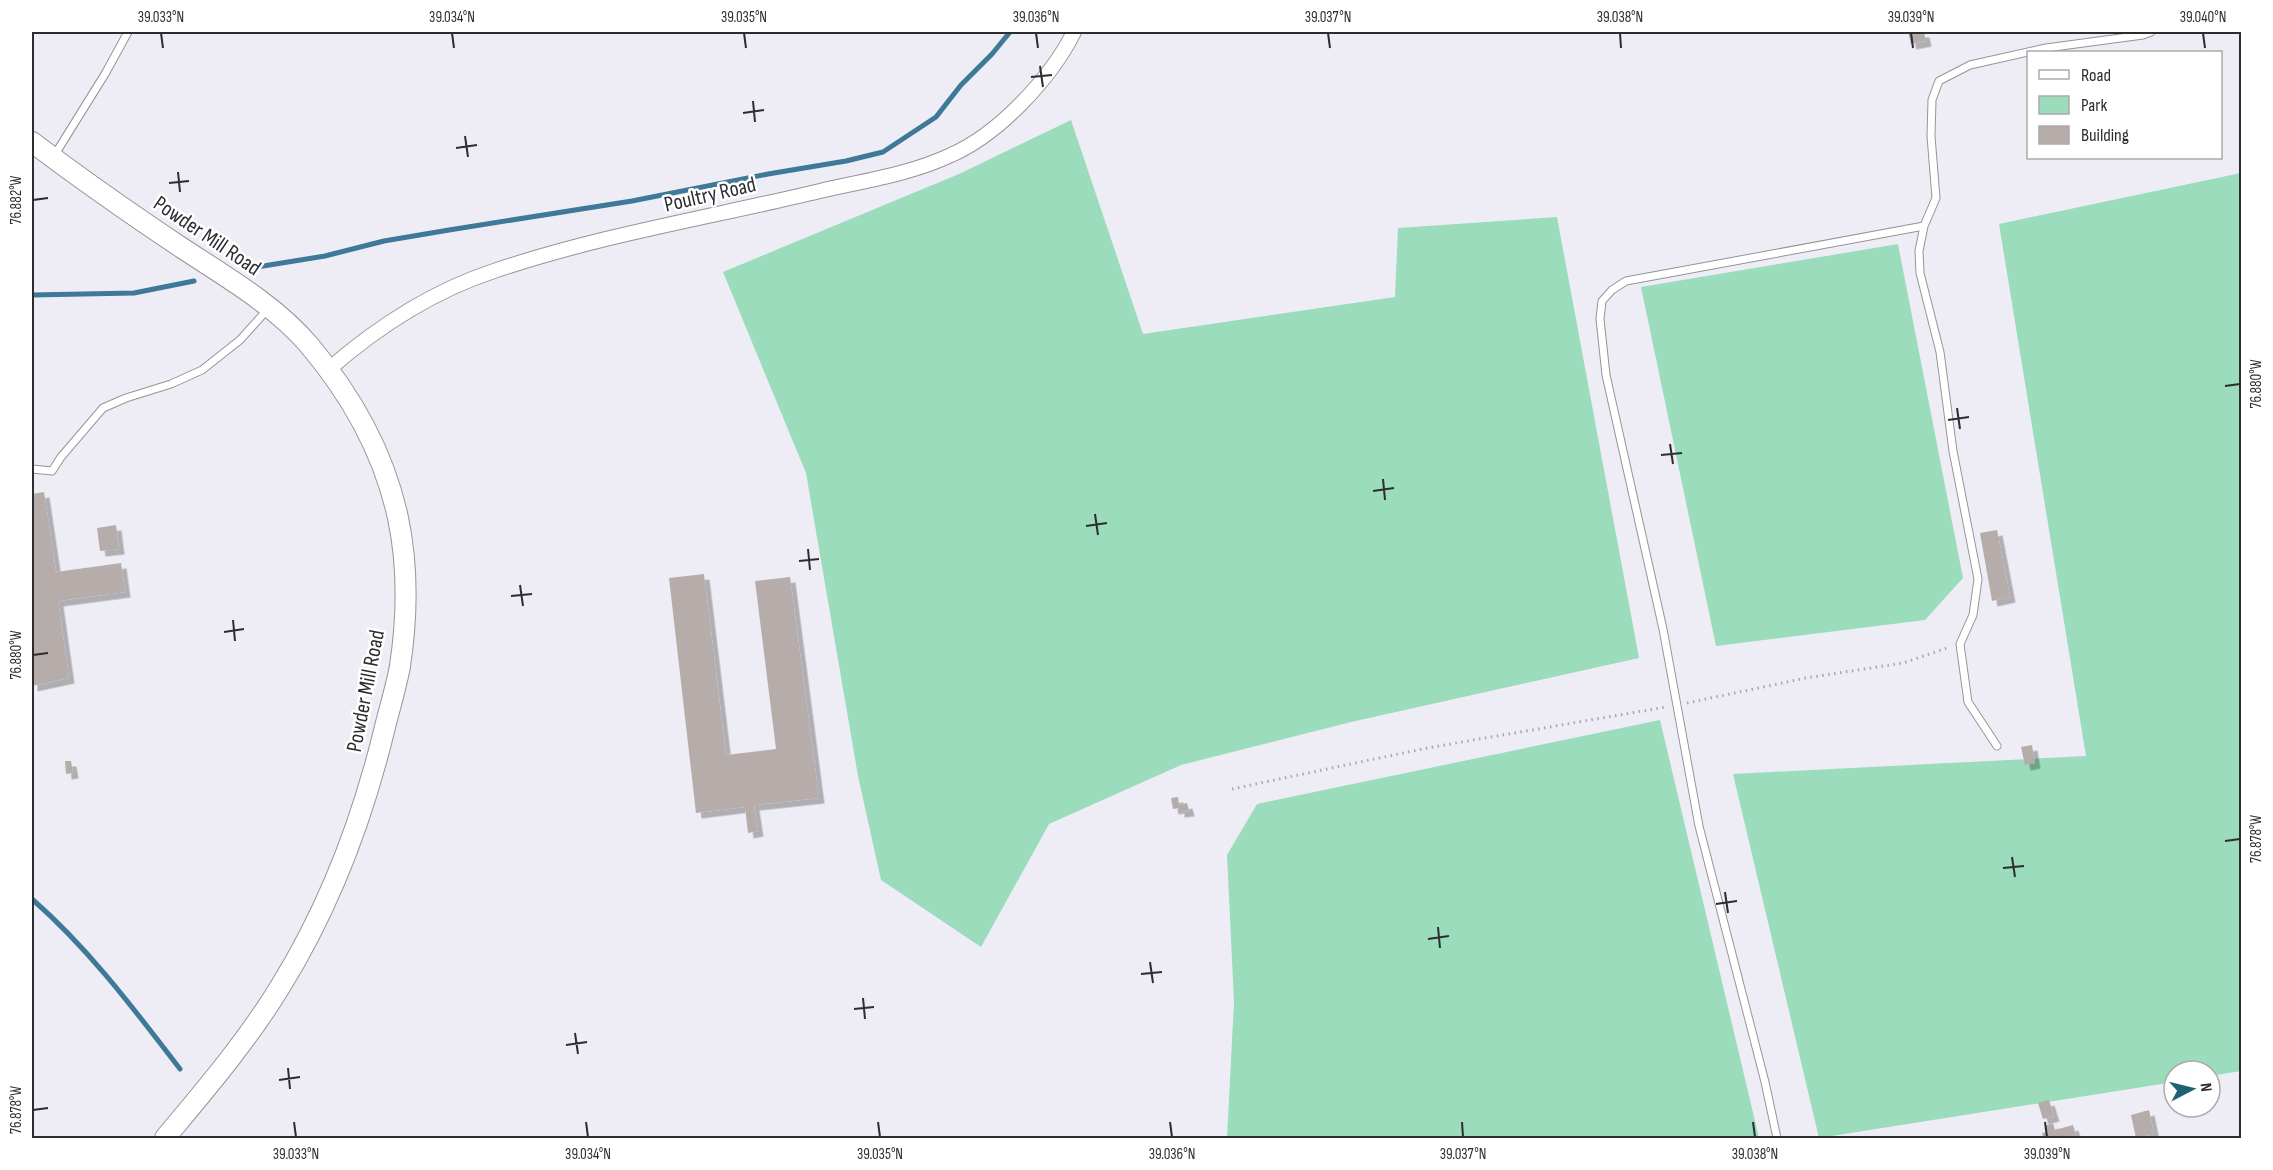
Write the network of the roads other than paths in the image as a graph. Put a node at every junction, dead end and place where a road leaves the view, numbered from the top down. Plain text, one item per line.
1 (128, 32) edge
2 (1074, 32) edge
3 (2151, 32) edge
4 (2033, 51) edge
5 (2027, 52) edge
6 (32, 142) edge
7 (53, 158) junction
8 (1924, 226) junction
9 (269, 308) junction
10 (328, 370) junction
11 (32, 469) edge
12 (1997, 746) dead end
13 (165, 1138) edge
14 (1777, 1138) edge

1 - 7 lane
2 - 10 street, Poultry Road
3 - 4 lane
5 - 8 lane
6 - 7 main road, Powder Mill Road
7 - 9 main road, Powder Mill Road
8 - 12 lane
8 - 14 lane
9 - 10 main road, Powder Mill Road
9 - 11 lane
10 - 13 main road, Powder Mill Road

